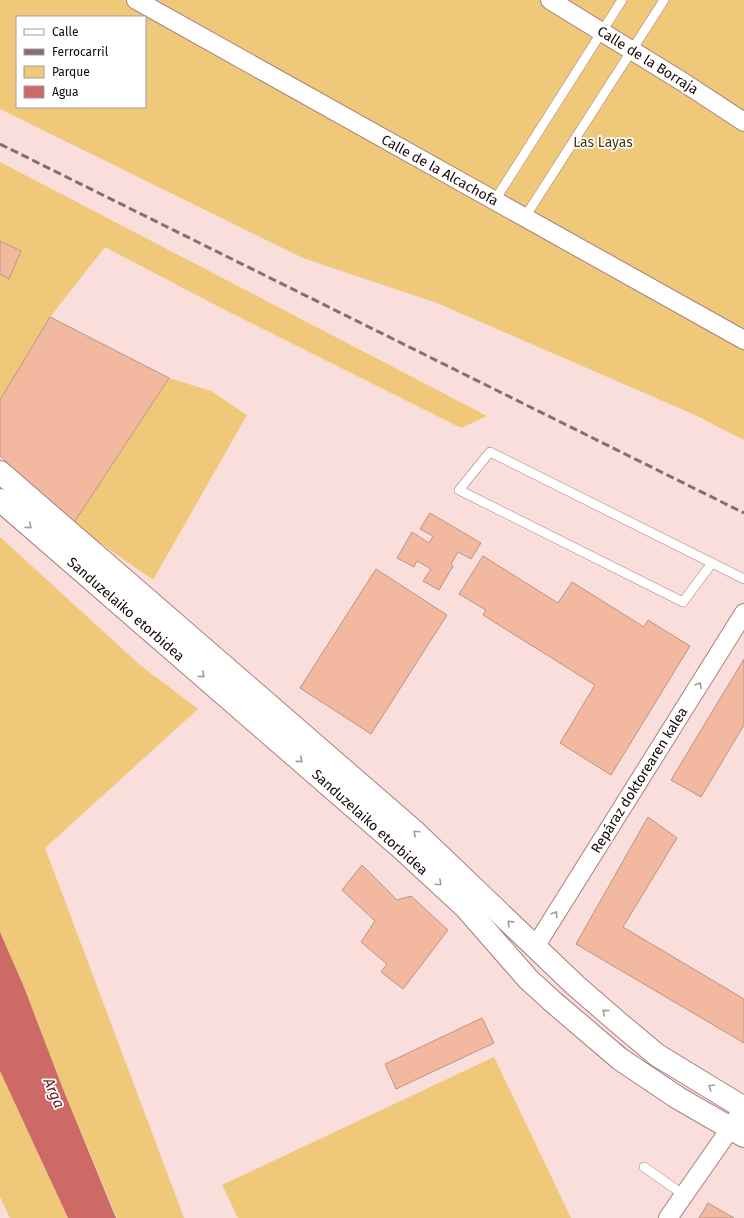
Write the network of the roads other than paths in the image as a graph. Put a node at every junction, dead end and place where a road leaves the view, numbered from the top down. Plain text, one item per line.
1 (136, 0) edge
2 (550, 0) edge
3 (622, 0) edge
4 (664, 0) edge
5 (602, 31) junction
6 (632, 50) junction
7 (744, 122) edge
8 (495, 200) junction
9 (525, 217) junction
10 (744, 340) edge
11 (0, 472) edge
12 (0, 500) edge
13 (712, 563) junction
14 (744, 579) edge
15 (744, 613) edge
16 (535, 947) junction
17 (743, 1107) edge
18 (737, 1132) edge
19 (644, 1167) dead end
20 (684, 1195) junction
21 (668, 1218) edge

1 - 8 street, Calle de la Alcachofa
2 - 5 street, Calle de la Borraja
3 - 5 lane
4 - 6 lane
5 - 6 street, Calle de la Borraja
5 - 8 lane
6 - 7 street, Calle de la Borraja
6 - 9 lane
8 - 9 street, Calle de la Alcachofa
9 - 10 street, Calle de la Alcachofa
16 -> 11 main road, Sanduzelaiko etorbidea
12 -> 18 main road, Sanduzelaiko etorbidea
13 - 13 lane
13 - 14 lane
16 -> 15 street, Repáraz doktorearen kalea
17 -> 16 main road, Sanduzelaiko etorbidea
17 - 18 street
18 - 20 street
19 - 20 lane
20 - 21 street

